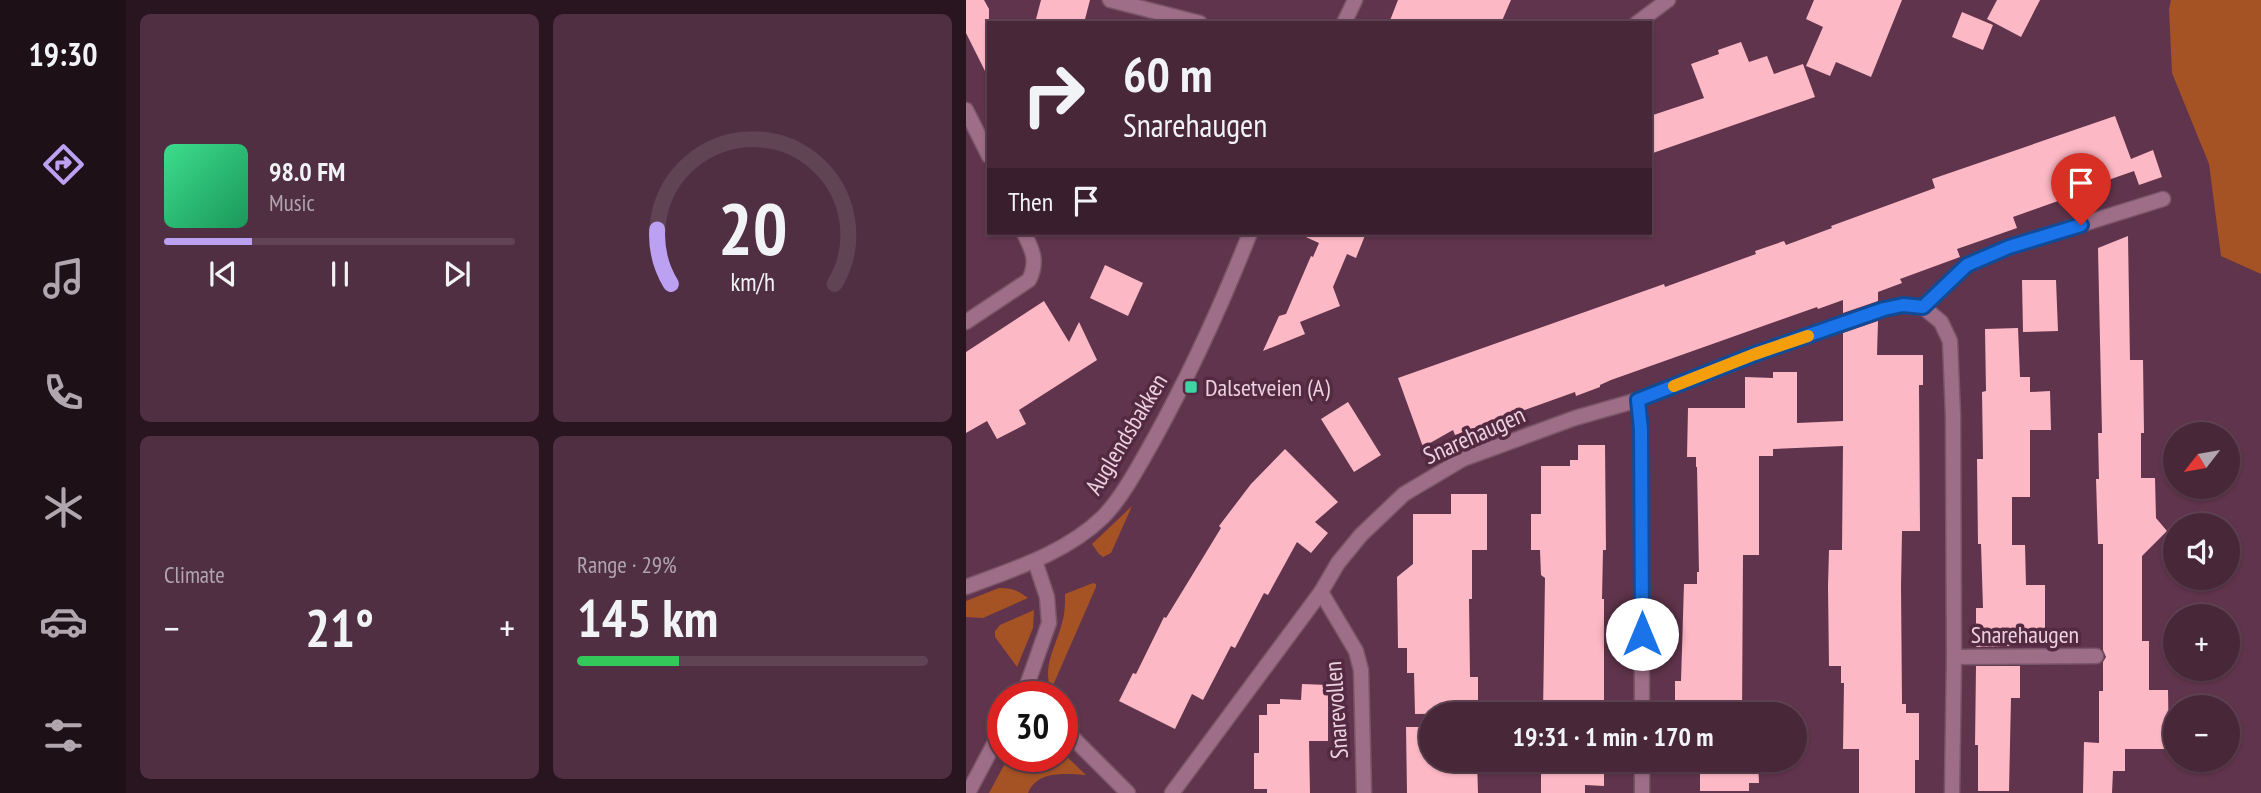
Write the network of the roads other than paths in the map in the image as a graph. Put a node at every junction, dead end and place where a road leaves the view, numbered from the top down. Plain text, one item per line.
1 (1110, 0) edge
2 (1354, 0) edge
3 (1668, 0) edge
4 (1192, 21) edge
5 (1345, 21) edge
6 (1640, 21) edge
7 (966, 110) edge
8 (987, 152) edge
9 (2163, 199) dead end
10 (1025, 235) edge
11 (1249, 235) edge
12 (1923, 307) junction
13 (966, 321) edge
14 (1638, 400) junction
15 (1035, 561) junction
16 (966, 587) edge
17 (1321, 592) junction
18 (2096, 656) dead end
19 (1954, 657) junction
20 (1030, 681) edge
21 (1642, 702) edge
22 (1078, 743) edge
23 (987, 757) edge
24 (1642, 772) edge
25 (968, 793) edge
26 (1128, 793) edge
27 (1172, 793) edge
28 (1364, 793) edge
29 (1642, 793) edge
30 (1952, 793) edge

1 - 4 street
2 - 5 street
3 - 6 street
7 - 8 street
9 - 12 street
10 - 13 street
11 - 15 street, Auglendsbakken
12 - 14 street, Snarehaugen
12 - 19 street, Snarehaugen
14 - 17 street, Snarehaugen
14 - 21 street
15 - 16 street, Auglendsbakken
15 - 20 street
17 - 27 street, Snarehaugen
17 - 28 street, Snarevollen
18 - 19 street, Snarehaugen
19 - 30 street, Snarehaugen
22 - 26 street
23 - 25 street
24 - 29 street

